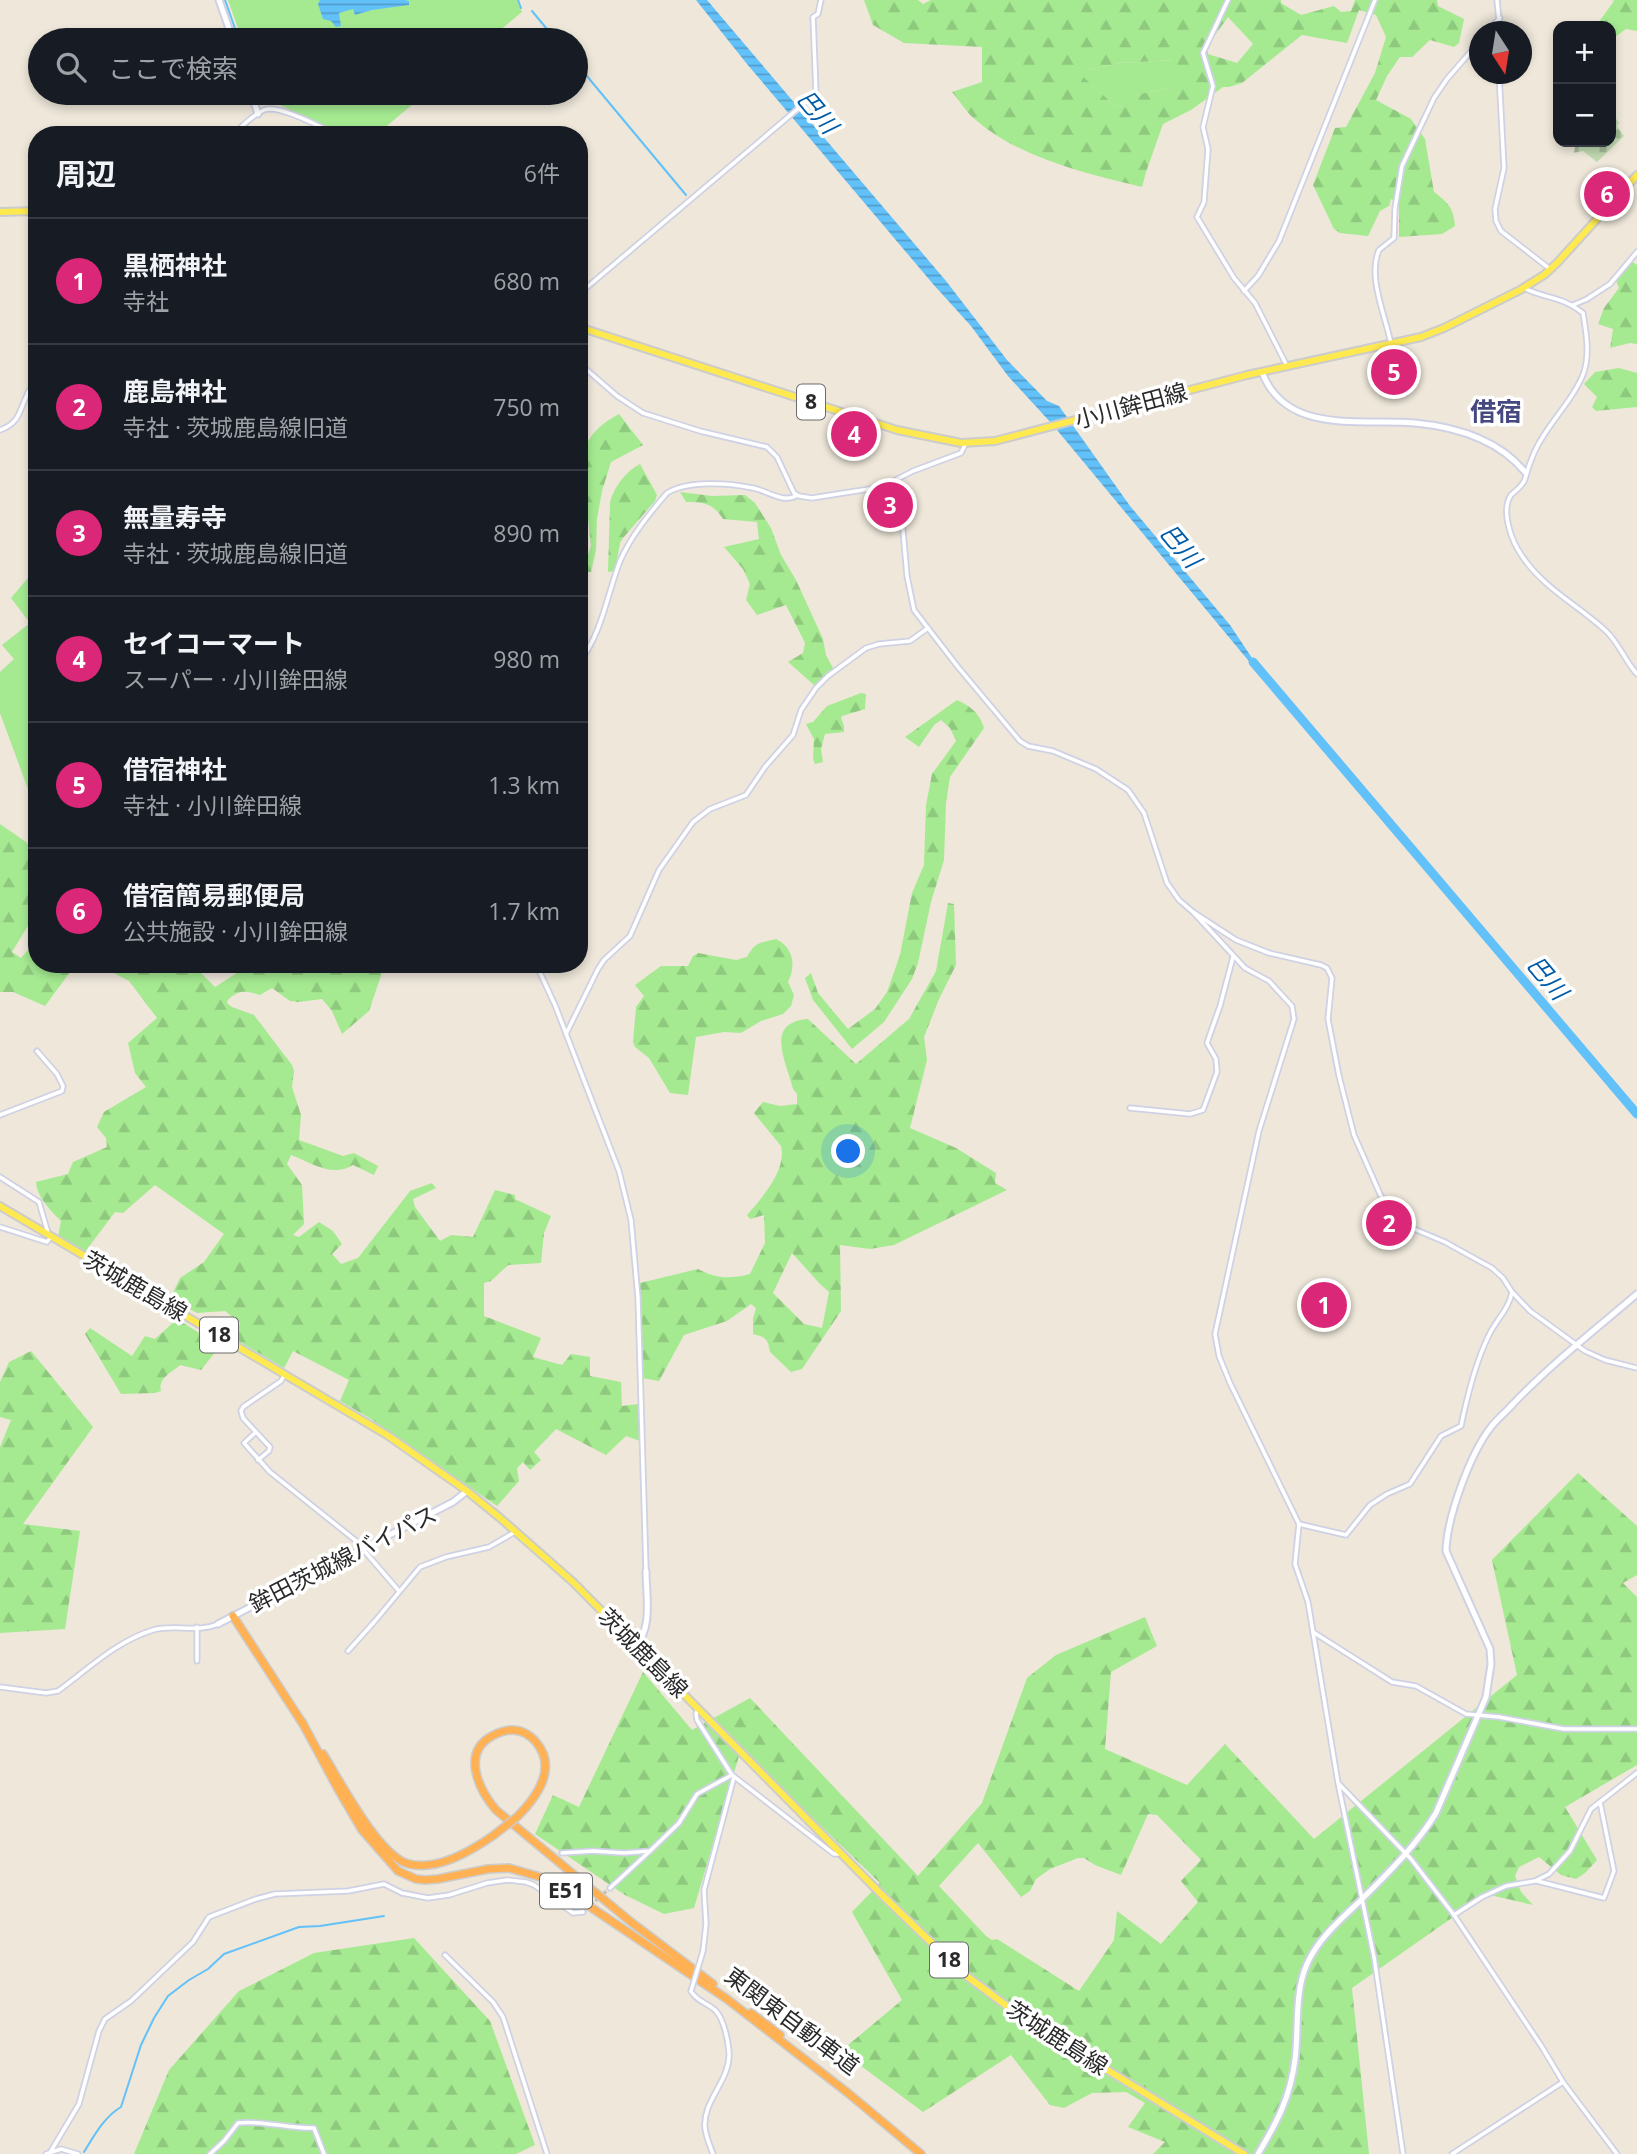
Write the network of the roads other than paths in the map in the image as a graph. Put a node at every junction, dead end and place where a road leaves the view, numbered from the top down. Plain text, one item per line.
1 (219, 0) edge
2 (821, 0) edge
3 (1228, 0) edge
4 (1375, 0) edge
5 (1497, 0) edge
6 (1500, 18) joint
7 (1497, 21) edge
8 (229, 28) edge
9 (1469, 53) edge
10 (1500, 84) edge
11 (255, 105) edge
12 (258, 114) junction
13 (243, 126) edge
14 (318, 126) edge
15 (1637, 175) edge
16 (28, 211) edge
17 (0, 212) edge
18 (1637, 252) edge
19 (1550, 269) junction
20 (588, 286) edge
21 (1524, 288) junction
22 (1244, 290) junction
23 (1573, 305) junction
24 (588, 330) edge
25 (1391, 345) junction
26 (1287, 366) junction
27 (588, 371) edge
28 (1262, 372) junction
29 (28, 392) edge
30 (0, 430) edge
31 (966, 443) junction
32 (1525, 472) junction
33 (882, 487) junction
34 (796, 495) junction
35 (928, 628) junction
36 (588, 651) edge
37 (1637, 674) edge
38 (1194, 912) junction
39 (1233, 957) junction
40 (540, 973) edge
41 (566, 1034) junction
42 (37, 1051) dead end
43 (1130, 1108) dead end
44 (0, 1115) edge
45 (0, 1177) edge
46 (0, 1206) edge
47 (0, 1227) edge
48 (50, 1236) junction
49 (1512, 1292) junction
50 (1637, 1294) edge
51 (1577, 1345) junction
52 (1637, 1368) edge
53 (285, 1374) junction
54 (256, 1432) junction
55 (258, 1460) junction
56 (467, 1491) junction
57 (1299, 1524) junction
58 (517, 1531) junction
59 (363, 1549) junction
60 (646, 1571) joint
61 (399, 1591) junction
62 (233, 1616) junction
63 (218, 1624) joint
64 (197, 1627) junction
65 (1312, 1632) junction
66 (636, 1646) junction
67 (348, 1651) dead end
68 (197, 1661) dead end
69 (0, 1688) edge
70 (698, 1709) junction
71 (1478, 1716) junction
72 (302, 1722) junction
73 (1637, 1729) edge
74 (1637, 1773) edge
75 (733, 1776) junction
76 (1338, 1783) junction
77 (1600, 1802) junction
78 (650, 1851) junction
79 (1405, 1852) junction
80 (562, 1853) dead end
81 (841, 1853) junction
82 (1535, 1881) junction
83 (610, 1888) tunnel mouth
84 (1362, 1898) junction
85 (583, 1912) dead end
86 (1454, 1915) junction
87 (446, 1955) dead end
88 (1563, 2082) junction
89 (49, 2153) edge
90 (78, 2154) edge
91 (210, 2154) edge
92 (324, 2154) edge
93 (547, 2154) edge
94 (713, 2154) edge
95 (920, 2154) edge
96 (928, 2154) edge
97 (1244, 2154) edge
98 (1258, 2154) edge
99 (1403, 2154) edge
100 (1452, 2154) edge
101 (1617, 2154) edge

1 - 8 street
2 - 20 street
3 - 22 street
4 - 22 street
5 - 6 street
6 - 7 street
9 - 25 street
10 - 19 street
11 - 12 street
12 - 13 street
12 - 14 street
15 - 19 main road, 小川鉾田線 / 8
16 - 17 main road
18 - 23 street
19 - 21 main road, 小川鉾田線 / 8
21 - 23 street
21 - 25 main road, 小川鉾田線 / 8
22 - 26 street
23 - 32 street
24 - 31 main road, 小川鉾田線 / 8
25 - 26 main road, 小川鉾田線 / 8
26 - 28 main road, 小川鉾田線 / 8
27 - 34 street
28 - 31 main road, 小川鉾田線 / 8
28 - 32 street
29 - 30 street
31 - 33 street
32 - 37 street
33 - 34 street
33 - 35 street
34 - 36 street
35 - 38 street
35 - 41 street
38 - 39 street
38 - 49 street
39 - 43 street
39 - 57 street
40 - 41 street
41 - 60 street
42 - 44 street
45 - 48 street
46 - 48 main road, 茨城鹿島線 / 18
47 - 48 street
48 - 53 main road, 茨城鹿島線 / 18
49 - 51 street
49 - 57 street
50 - 51 street
51 - 52 street
51 - 71 street
53 - 54 street
53 - 56 main road, 茨城鹿島線 / 18
54 - 55 street
54 - 55 street
55 - 59 street
56 - 58 main road, 茨城鹿島線 / 18
56 - 59 street, 鉾田茨城線バイパス
57 - 65 street
58 - 61 street
58 - 66 main road, 茨城鹿島線 / 18
59 - 61 street
59 - 62 street, 鉾田茨城線バイパス
60 - 66 street
61 - 67 street
62 - 63 street, 鉾田茨城線バイパス
62 - 72 highway
63 - 64 street
64 - 68 street
64 - 69 street
65 - 71 street
65 - 76 street
66 - 70 main road, 茨城鹿島線 / 18
70 - 75 street
70 - 81 main road, 茨城鹿島線 / 18
71 - 73 street
71 - 79 street
72 - 95 highway, 東関東自動車道 / E51
72 - 96 highway, 東関東自動車道, bridge
74 - 77 street
75 - 78 street
75 - 81 street
75 - 94 street, bridge
76 - 79 street
76 - 84 street
77 - 82 street
77 - 82 street
78 - 80 street
78 - 83 street
79 - 84 street
79 - 86 street
81 - 97 main road, 茨城鹿島線 / 18
82 - 86 street
84 - 98 street
84 - 99 street
85 - 89 street
86 - 88 street
87 - 93 street
88 - 100 street
88 - 101 street
89 - 90 street
91 - 92 street

